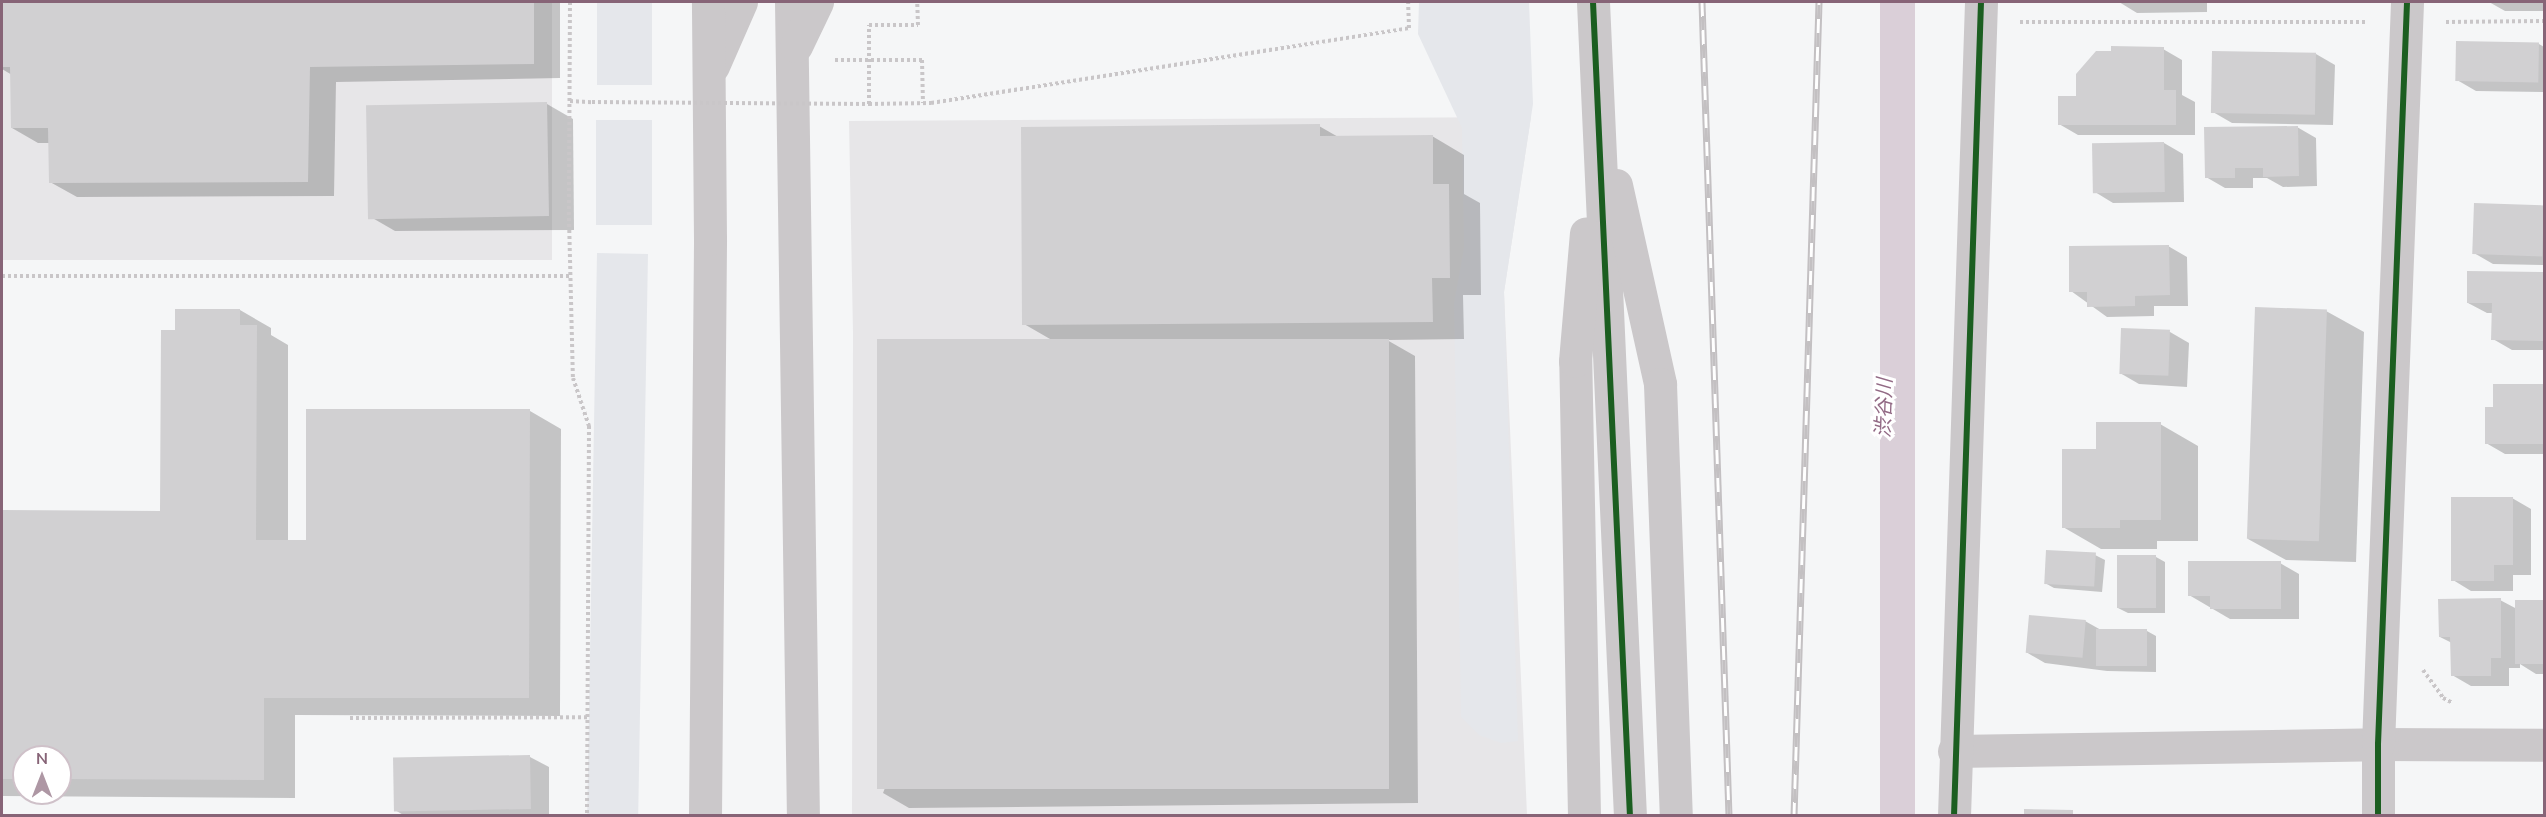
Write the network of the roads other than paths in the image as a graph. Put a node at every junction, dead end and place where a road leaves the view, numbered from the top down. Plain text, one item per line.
1 (708, 2) edge
2 (741, 2) edge
3 (791, 2) edge
4 (817, 2) edge
5 (1593, 2) edge
6 (2407, 11) edge
7 (1980, 12) edge
8 (792, 56) junction
9 (708, 78) junction
10 (1597, 95) junction
11 (2378, 744) junction
12 (2544, 745) edge
13 (1954, 751) junction
14 (705, 816) edge
15 (803, 816) edge
16 (1584, 816) edge
17 (1630, 816) edge
18 (1676, 816) edge
19 (1954, 816) edge
20 (2378, 816) edge

1 - 9 street
2 - 9 street
3 - 8 street
4 - 8 street
5 - 10 street
6 - 11 street
7 - 13 street
8 - 15 street
9 - 14 street
10 - 16 street
10 - 17 street
10 - 18 street
11 - 12 street
11 - 13 street
11 - 20 street
13 - 19 street

